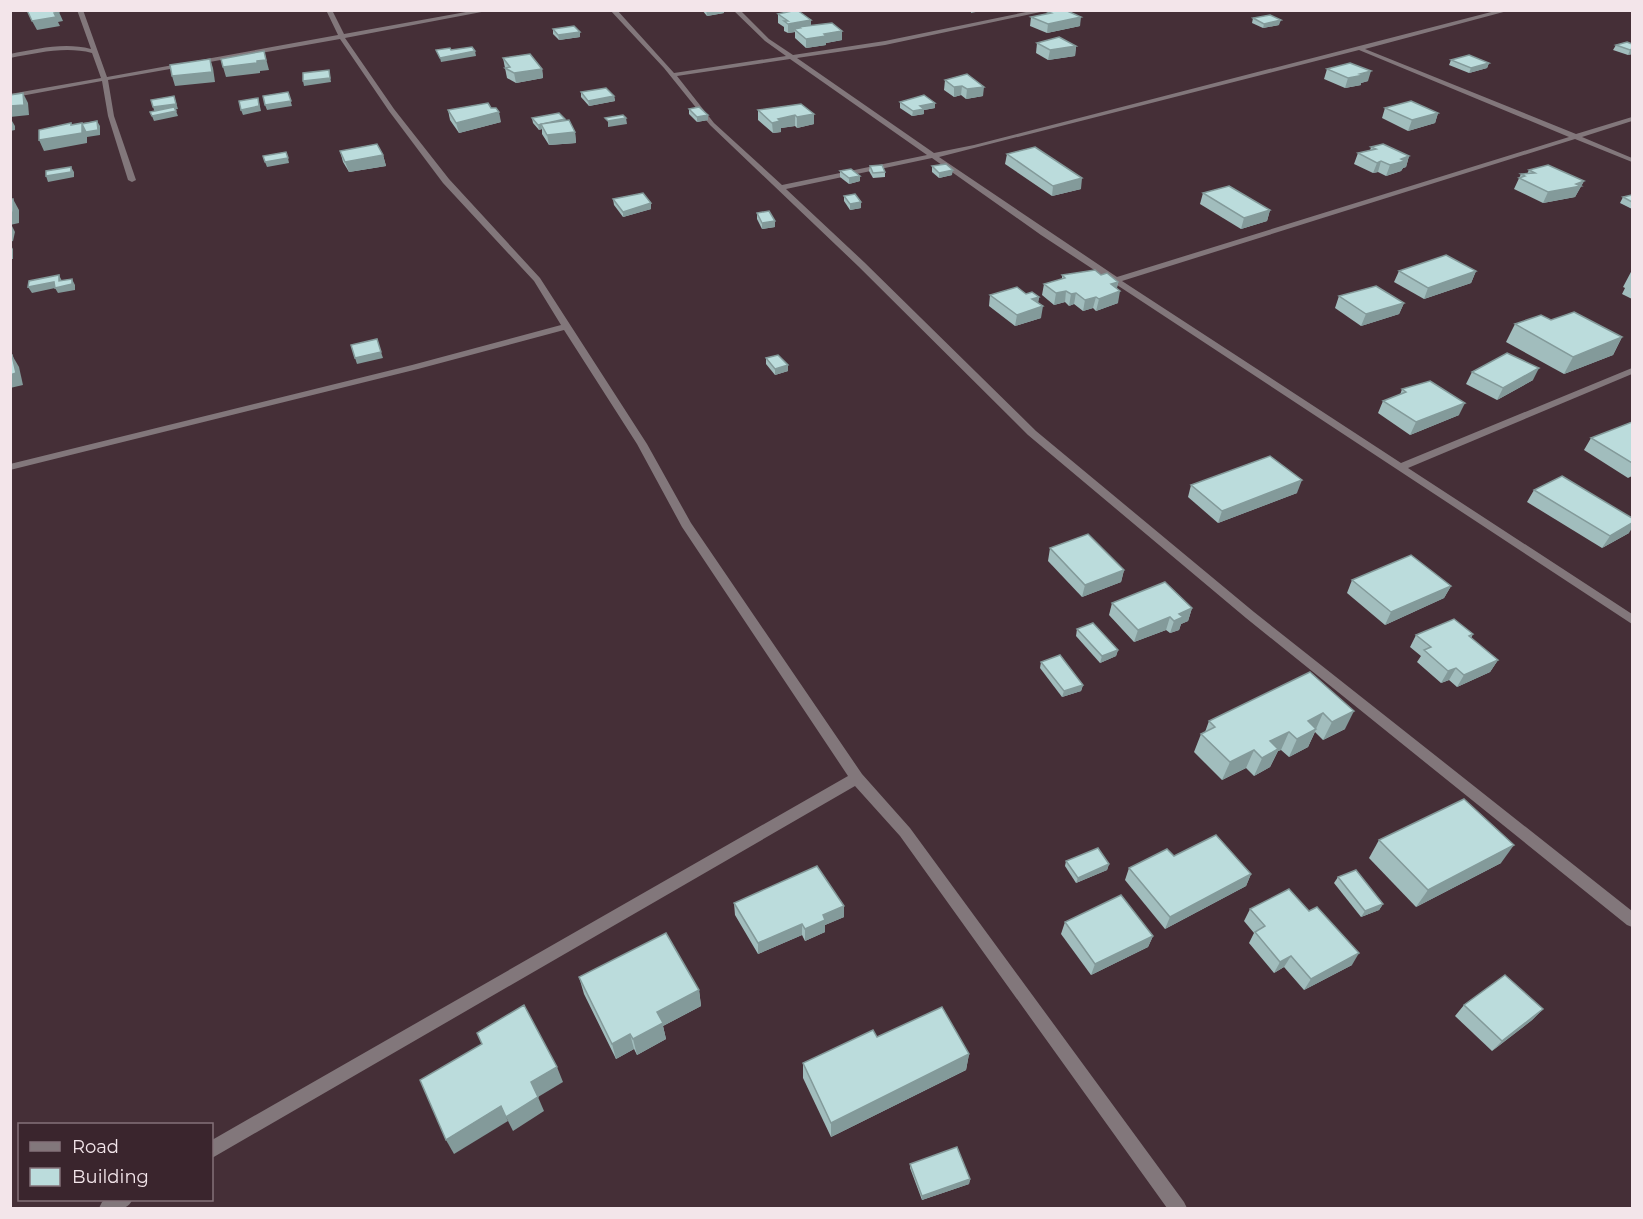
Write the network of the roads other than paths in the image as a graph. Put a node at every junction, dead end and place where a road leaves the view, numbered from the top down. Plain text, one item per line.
1 (80, 10) edge
2 (329, 10) edge
3 (489, 10) edge
4 (613, 10) edge
5 (736, 10) edge
6 (1047, 10) edge
7 (1508, 10) edge
8 (342, 37) junction
9 (1361, 49) junction
10 (95, 52) junction
11 (10, 56) edge
12 (792, 58) junction
13 (673, 75) junction
14 (105, 79) junction
15 (10, 96) edge
16 (1632, 119) edge
17 (1575, 136) junction
18 (934, 154) junction
19 (1632, 160) edge
20 (132, 180) dead end
21 (780, 188) junction
22 (1116, 280) junction
23 (567, 326) junction
24 (1632, 371) edge
25 (10, 467) edge
26 (1401, 467) junction
27 (1632, 621) edge
28 (857, 778) junction
29 (1632, 920) edge
30 (213, 1148) edge
31 (121, 1201) edge
32 (108, 1209) edge
33 (1178, 1209) edge

1 - 10 street
2 - 8 street
3 - 8 street
4 - 13 street
5 - 12 street
6 - 12 street
7 - 9 street
8 - 14 street
8 - 23 street
9 - 17 street
9 - 18 street
10 - 11 street
10 - 14 street
12 - 13 street
12 - 18 street
13 - 21 street
14 - 15 street
14 - 20 street
16 - 17 street
17 - 19 street
17 - 22 street
18 - 21 street
18 - 22 street
21 - 29 street
22 - 26 street
23 - 25 street
23 - 28 street
24 - 26 street
26 - 27 street
28 - 30 street
28 - 33 street
31 - 32 street

